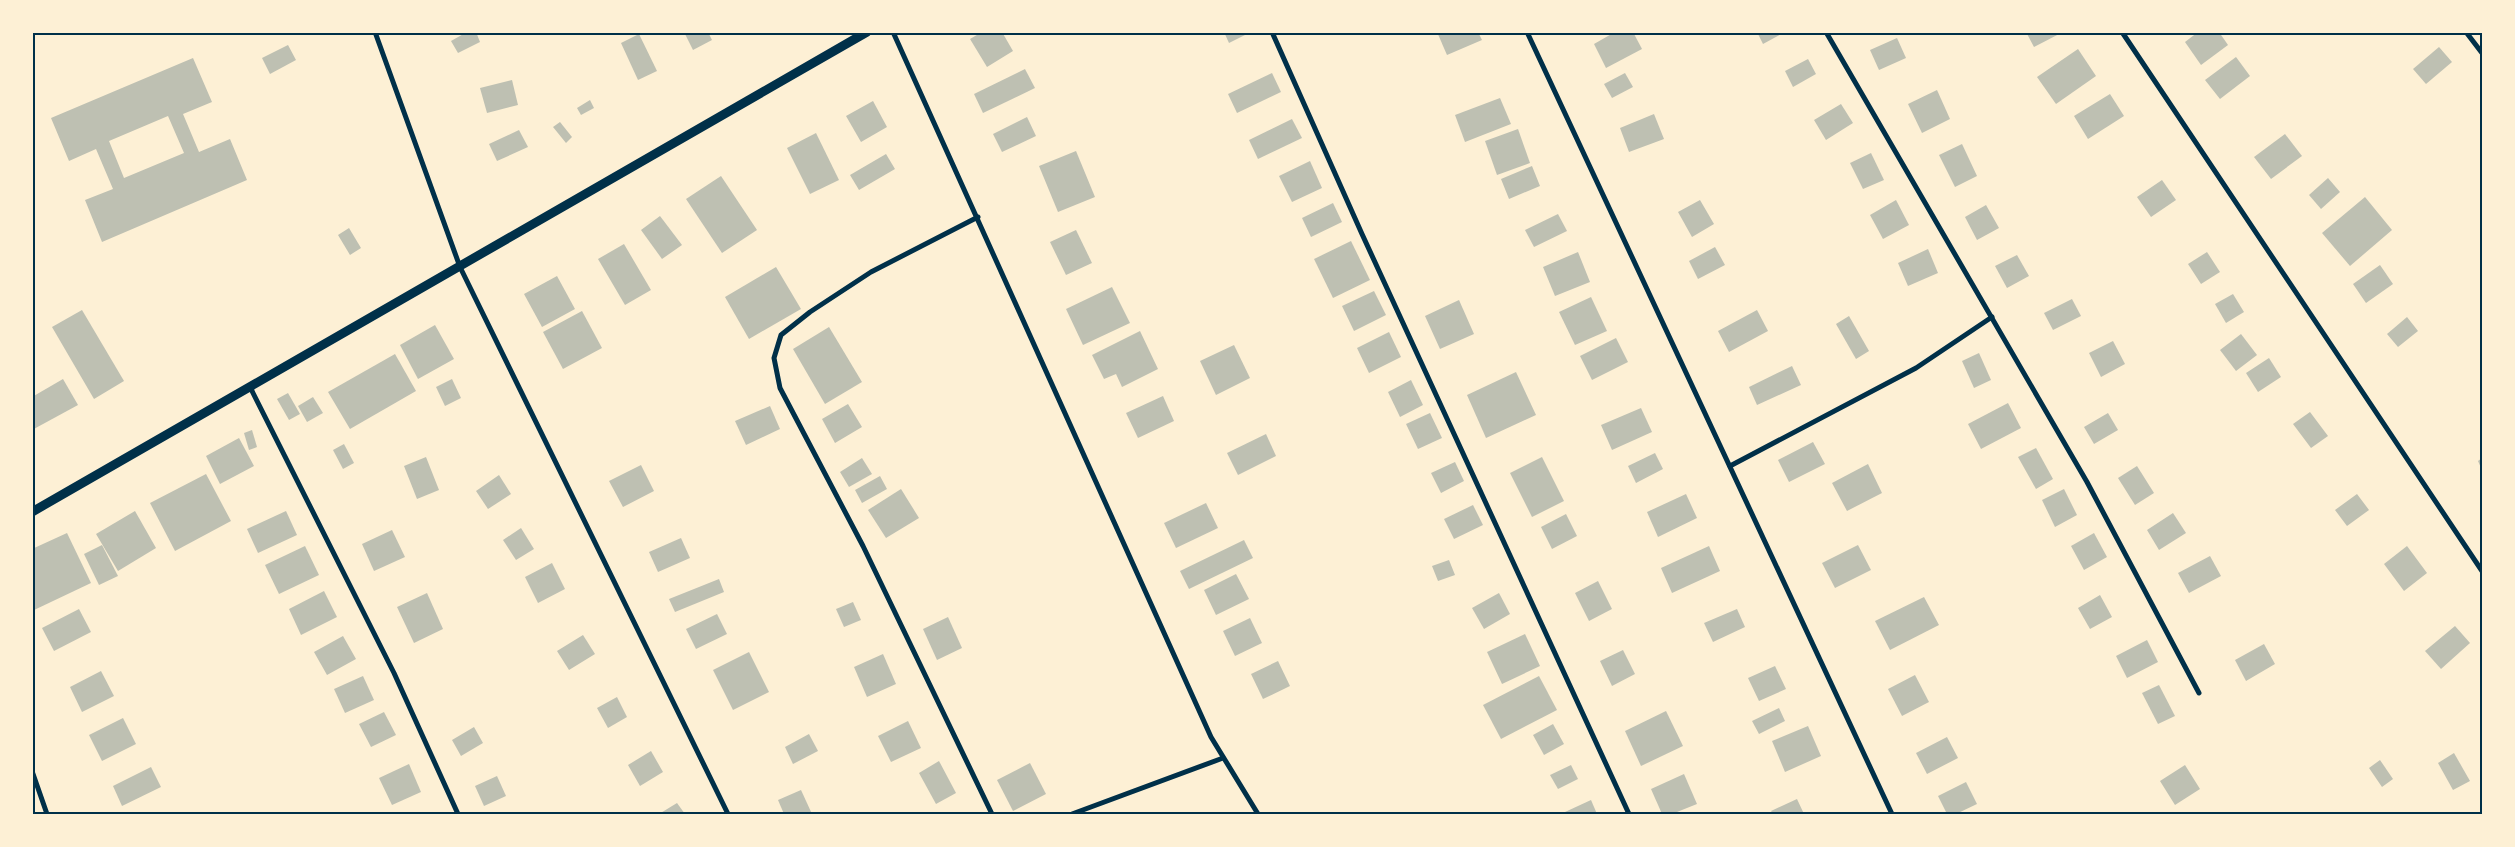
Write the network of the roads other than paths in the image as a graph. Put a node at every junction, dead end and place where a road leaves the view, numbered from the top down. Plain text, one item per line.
1 (376, 32) edge
2 (867, 32) edge
3 (893, 32) edge
4 (1272, 32) edge
5 (1527, 32) edge
6 (1826, 32) edge
7 (2122, 32) edge
8 (2466, 32) edge
9 (2482, 54) edge
10 (978, 217) junction
11 (460, 267) junction
12 (1992, 318) junction
13 (250, 388) junction
14 (1730, 466) junction
15 (32, 512) edge
16 (2482, 571) edge
17 (2199, 693) dead end
18 (1223, 758) junction
19 (32, 771) edge
20 (47, 814) edge
21 (458, 814) edge
22 (728, 814) edge
23 (992, 814) edge
24 (1072, 814) edge
25 (1258, 814) edge
26 (1628, 814) edge
27 (1892, 814) edge

1 - 11 street
2 - 11 street
3 - 10 street
4 - 26 street
5 - 14 street
6 - 12 street
7 - 16 street
8 - 9 street
10 - 18 street
10 - 23 street
11 - 13 street
11 - 22 street
12 - 14 street
12 - 17 street
13 - 15 street
13 - 21 street
14 - 27 street
18 - 24 street
18 - 25 street
19 - 20 street

